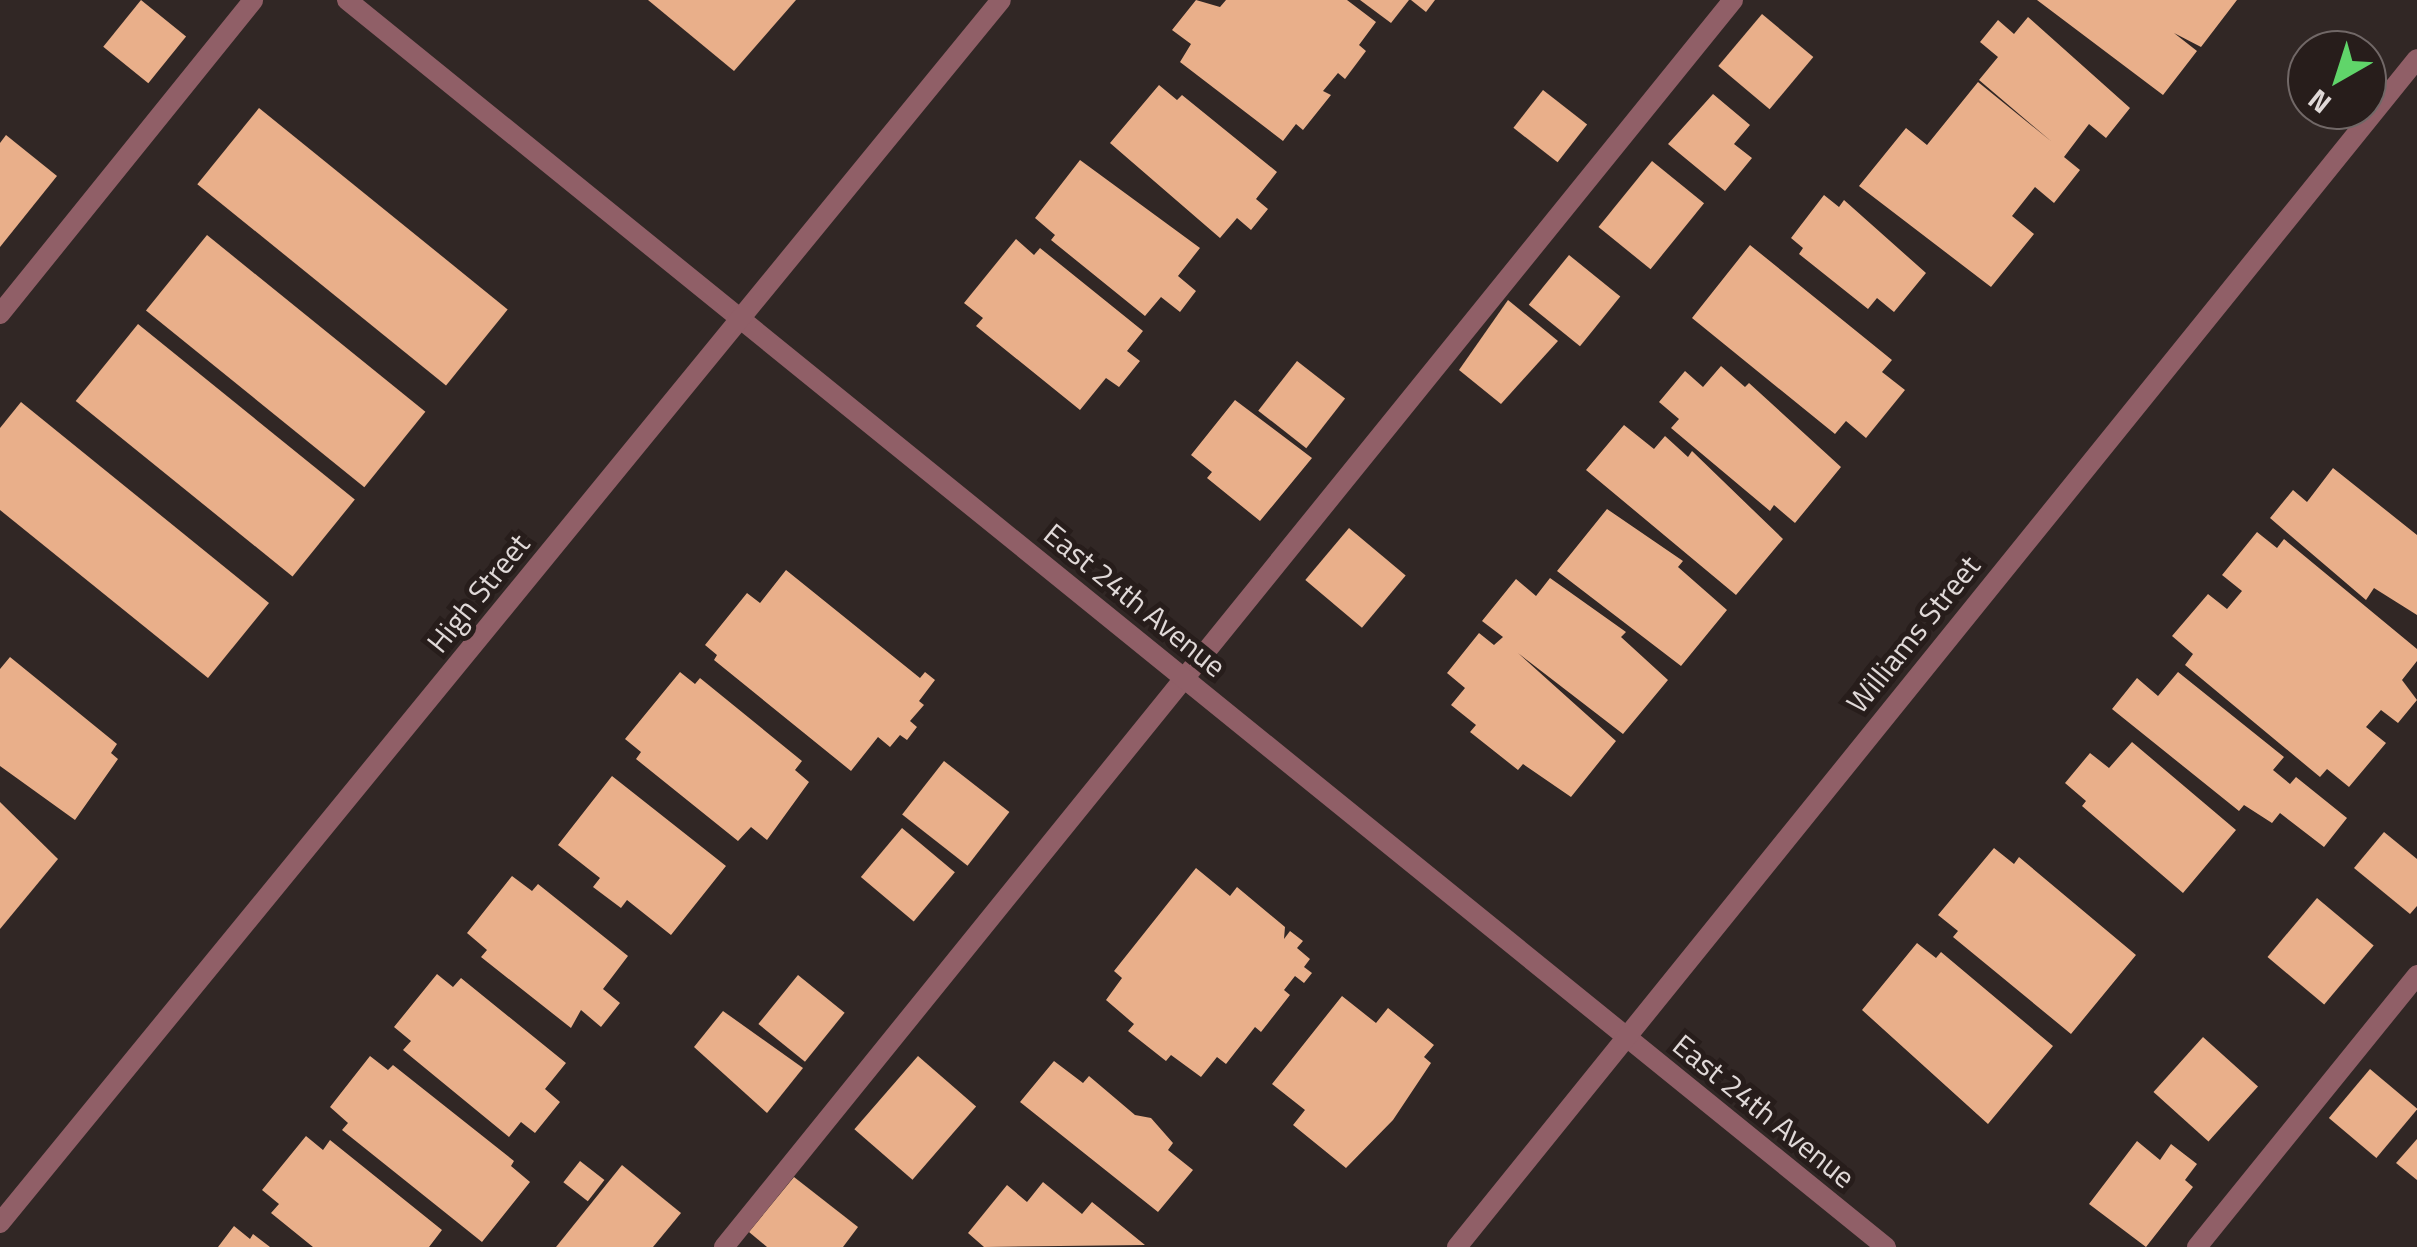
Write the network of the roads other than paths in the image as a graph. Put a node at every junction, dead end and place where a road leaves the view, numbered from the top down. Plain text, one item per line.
1 (253, 0) edge
2 (347, 0) edge
3 (1001, 0) edge
4 (1733, 0) edge
5 (2417, 59) edge
6 (0, 314) edge
7 (742, 320) junction
8 (1184, 678) junction
9 (2417, 975) edge
10 (1625, 1038) junction
11 (0, 1223) edge
12 (724, 1247) edge
13 (1456, 1247) edge
14 (1886, 1247) edge
15 (2196, 1247) edge

1 - 6 street
2 - 7 street, East 24th Avenue
3 - 7 street, High Street
4 - 8 street
5 - 10 street, Williams Street
7 - 8 street, East 24th Avenue
7 - 11 street, High Street
8 - 10 street, East 24th Avenue
8 - 12 street
9 - 15 street
10 - 13 street, Williams Street
10 - 14 street, East 24th Avenue

